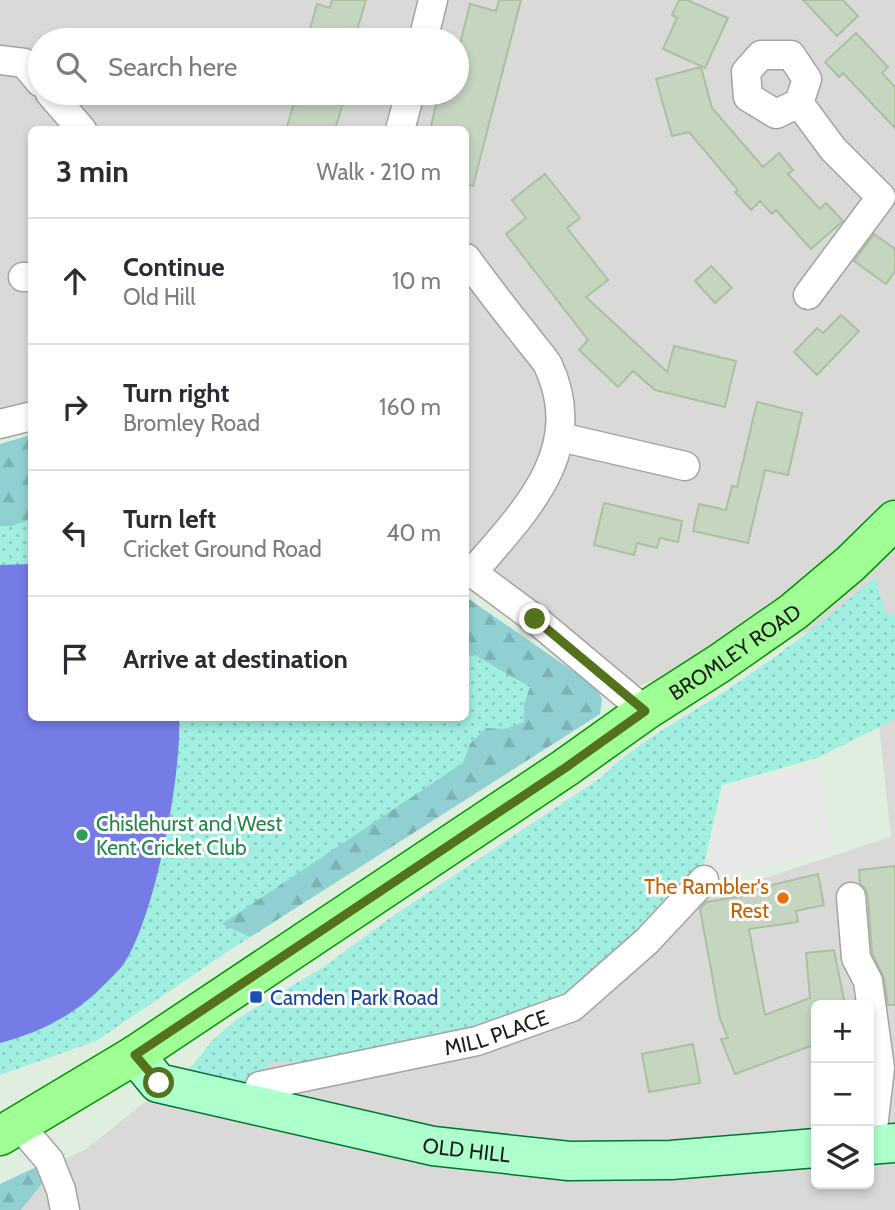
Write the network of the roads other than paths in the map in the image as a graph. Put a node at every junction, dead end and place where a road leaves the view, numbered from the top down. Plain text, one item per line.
1 (433, 0) edge
2 (426, 28) edge
3 (0, 60) edge
4 (28, 68) edge
5 (799, 103) dead end
6 (60, 105) edge
7 (407, 105) edge
8 (79, 126) edge
9 (401, 126) edge
10 (888, 199) edge
11 (469, 262) edge
12 (807, 295) dead end
13 (28, 417) edge
14 (0, 424) edge
15 (560, 437) junction
16 (685, 466) dead end
17 (895, 520) edge
18 (469, 571) edge
19 (645, 711) junction
20 (704, 880) dead end
21 (851, 897) dead end
22 (135, 1055) junction
23 (252, 1104) junction
24 (6, 1123) edge
25 (878, 1145) edge
26 (811, 1148) edge
27 (65, 1210) edge

1 - 2 street
3 - 4 street
5 - 10 street
6 - 8 street
7 - 9 street
10 - 12 street
11 - 15 street
13 - 14 street
15 - 16 street
15 - 18 street
17 - 19 main road, BROMLEY ROAD
18 - 19 street
19 - 22 main road, BROMLEY ROAD
20 - 23 street, MILL PLACE
21 - 25 street
22 - 23 main road, OLD HILL
22 - 24 main road, BROMLEY ROAD
23 - 26 main road, OLD HILL
24 - 27 street

